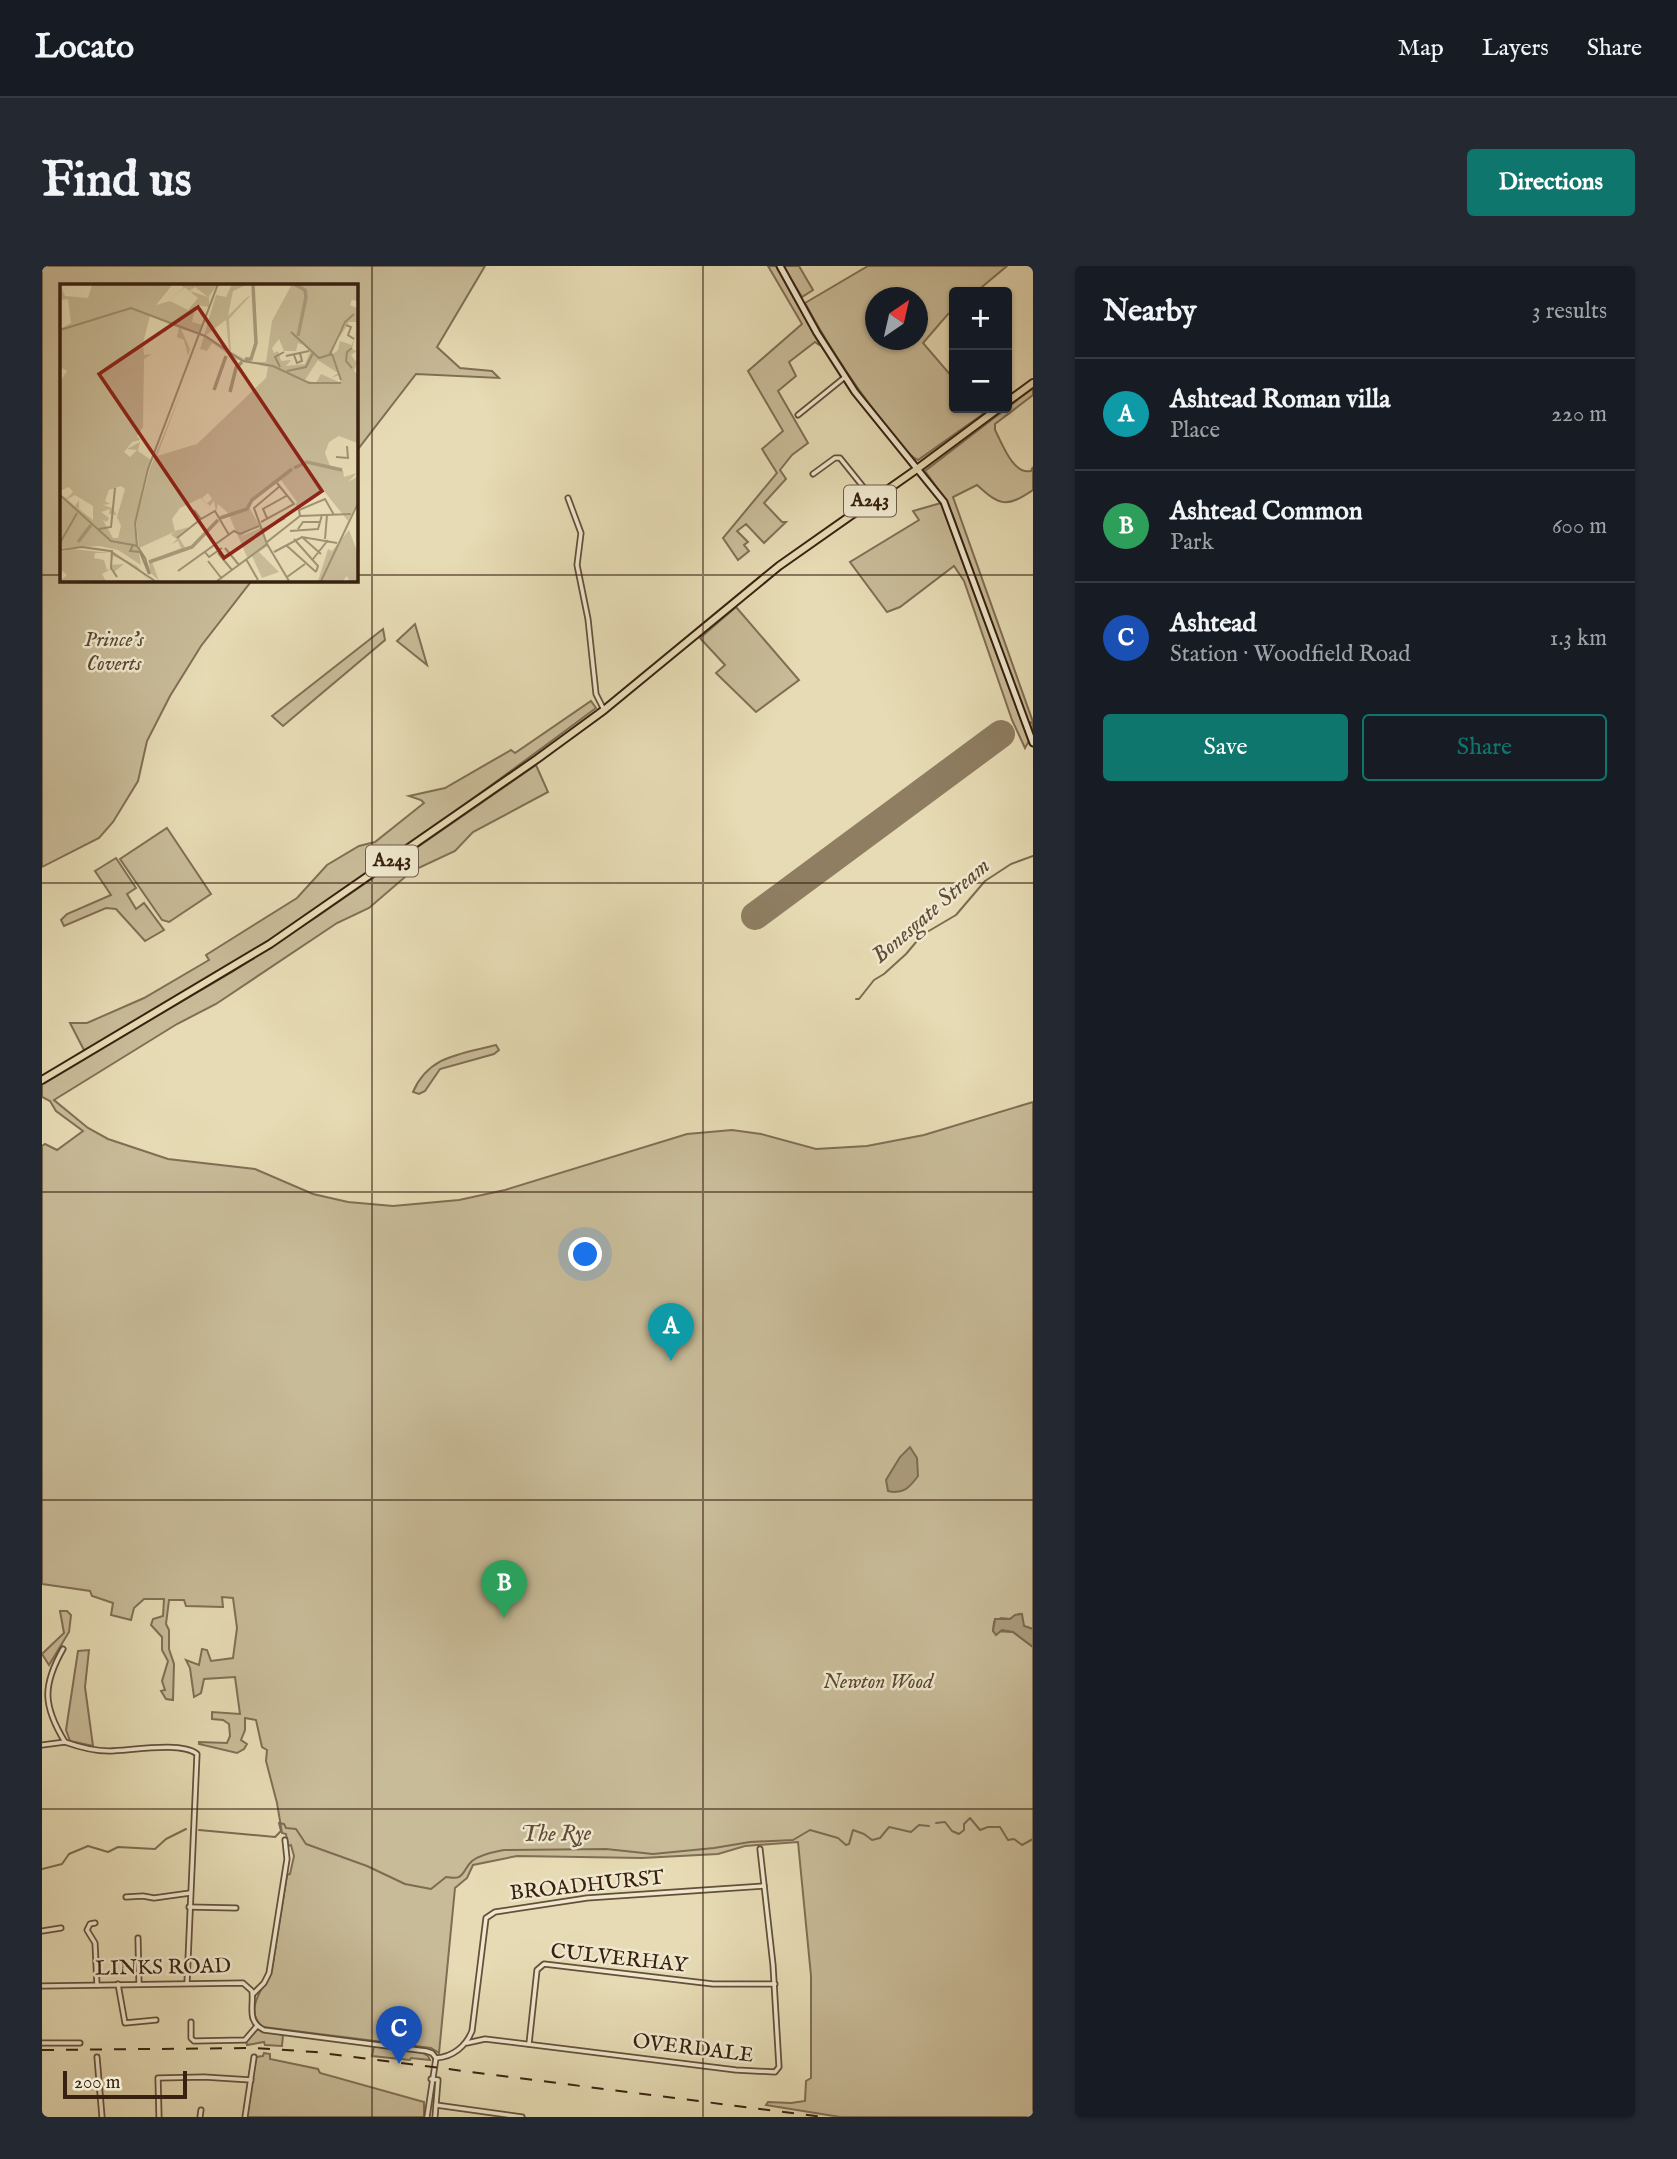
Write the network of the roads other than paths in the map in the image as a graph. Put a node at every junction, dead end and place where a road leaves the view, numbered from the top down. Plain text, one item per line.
1 (780, 266) edge
2 (845, 377) junction
3 (1033, 383) edge
4 (1012, 398) edge
5 (992, 413) edge
6 (798, 415) dead end
7 (917, 469) junction
8 (813, 474) dead end
9 (568, 498) dead end
10 (873, 499) junction
11 (604, 709) junction
12 (1033, 743) edge
13 (42, 1080) edge
14 (63, 1649) dead end
15 (65, 1742) junction
16 (42, 1745) edge
17 (285, 1840) dead end
18 (760, 1849) dead end
19 (764, 1886) junction
20 (190, 1893) junction
21 (126, 1897) dead end
22 (189, 1907) junction
23 (236, 1908) dead end
24 (95, 1923) dead end
25 (61, 1928) dead end
26 (42, 1931) edge
27 (138, 1938) dead end
28 (187, 1983) junction
29 (118, 1984) junction
30 (139, 1984) junction
31 (775, 1984) junction
32 (97, 1985) junction
33 (42, 1986) edge
34 (253, 1994) junction
35 (156, 2020) dead end
36 (191, 2022) dead end
37 (257, 2026) junction
38 (472, 2031) junction
39 (480, 2039) junction
40 (42, 2043) edge
41 (80, 2043) dead end
42 (467, 2043) junction
43 (529, 2044) junction
44 (97, 2057) dead end
45 (254, 2057) dead end
46 (436, 2058) junction
47 (431, 2079) junction
48 (251, 2080) junction
49 (436, 2105) junction
50 (201, 2110) dead end
51 (102, 2117) edge
52 (159, 2117) edge
53 (200, 2117) edge
54 (245, 2117) edge
55 (427, 2117) edge
56 (435, 2117) edge
57 (522, 2117) edge

1 - 2 main road
2 - 6 street
2 - 7 main road
3 - 4 highway
5 - 7 highway, A243
7 - 10 highway, A243
7 - 12 main road
8 - 10 street
9 - 11 street
10 - 11 highway, A243
11 - 13 highway, A243
14 - 15 street
15 - 16 street
15 - 20 street
17 - 34 street
18 - 19 street, OVERDALE
19 - 31 street, OVERDALE
19 - 38 street, BROADHURST
20 - 21 street
20 - 22 street
22 - 23 street
22 - 28 street
24 - 32 street
25 - 26 street
27 - 30 street
28 - 30 street, LINKS ROAD
28 - 34 street, LINKS ROAD
29 - 30 street, LINKS ROAD
29 - 32 street, LINKS ROAD
29 - 35 street
31 - 43 street, CULVERHAY
31 - 43 street, OVERDALE
32 - 33 street, LINKS ROAD
34 - 37 street, LINKS ROAD
36 - 37 street
37 - 46 street
38 - 39 street
38 - 42 street, BROADHURST
39 - 42 street, OVERDALE
39 - 43 street, OVERDALE
40 - 41 street
42 - 46 street
44 - 51 street
45 - 48 street
46 - 47 street
47 - 49 street
47 - 55 street
48 - 52 street
48 - 54 street
49 - 56 street
49 - 57 street
50 - 53 street

